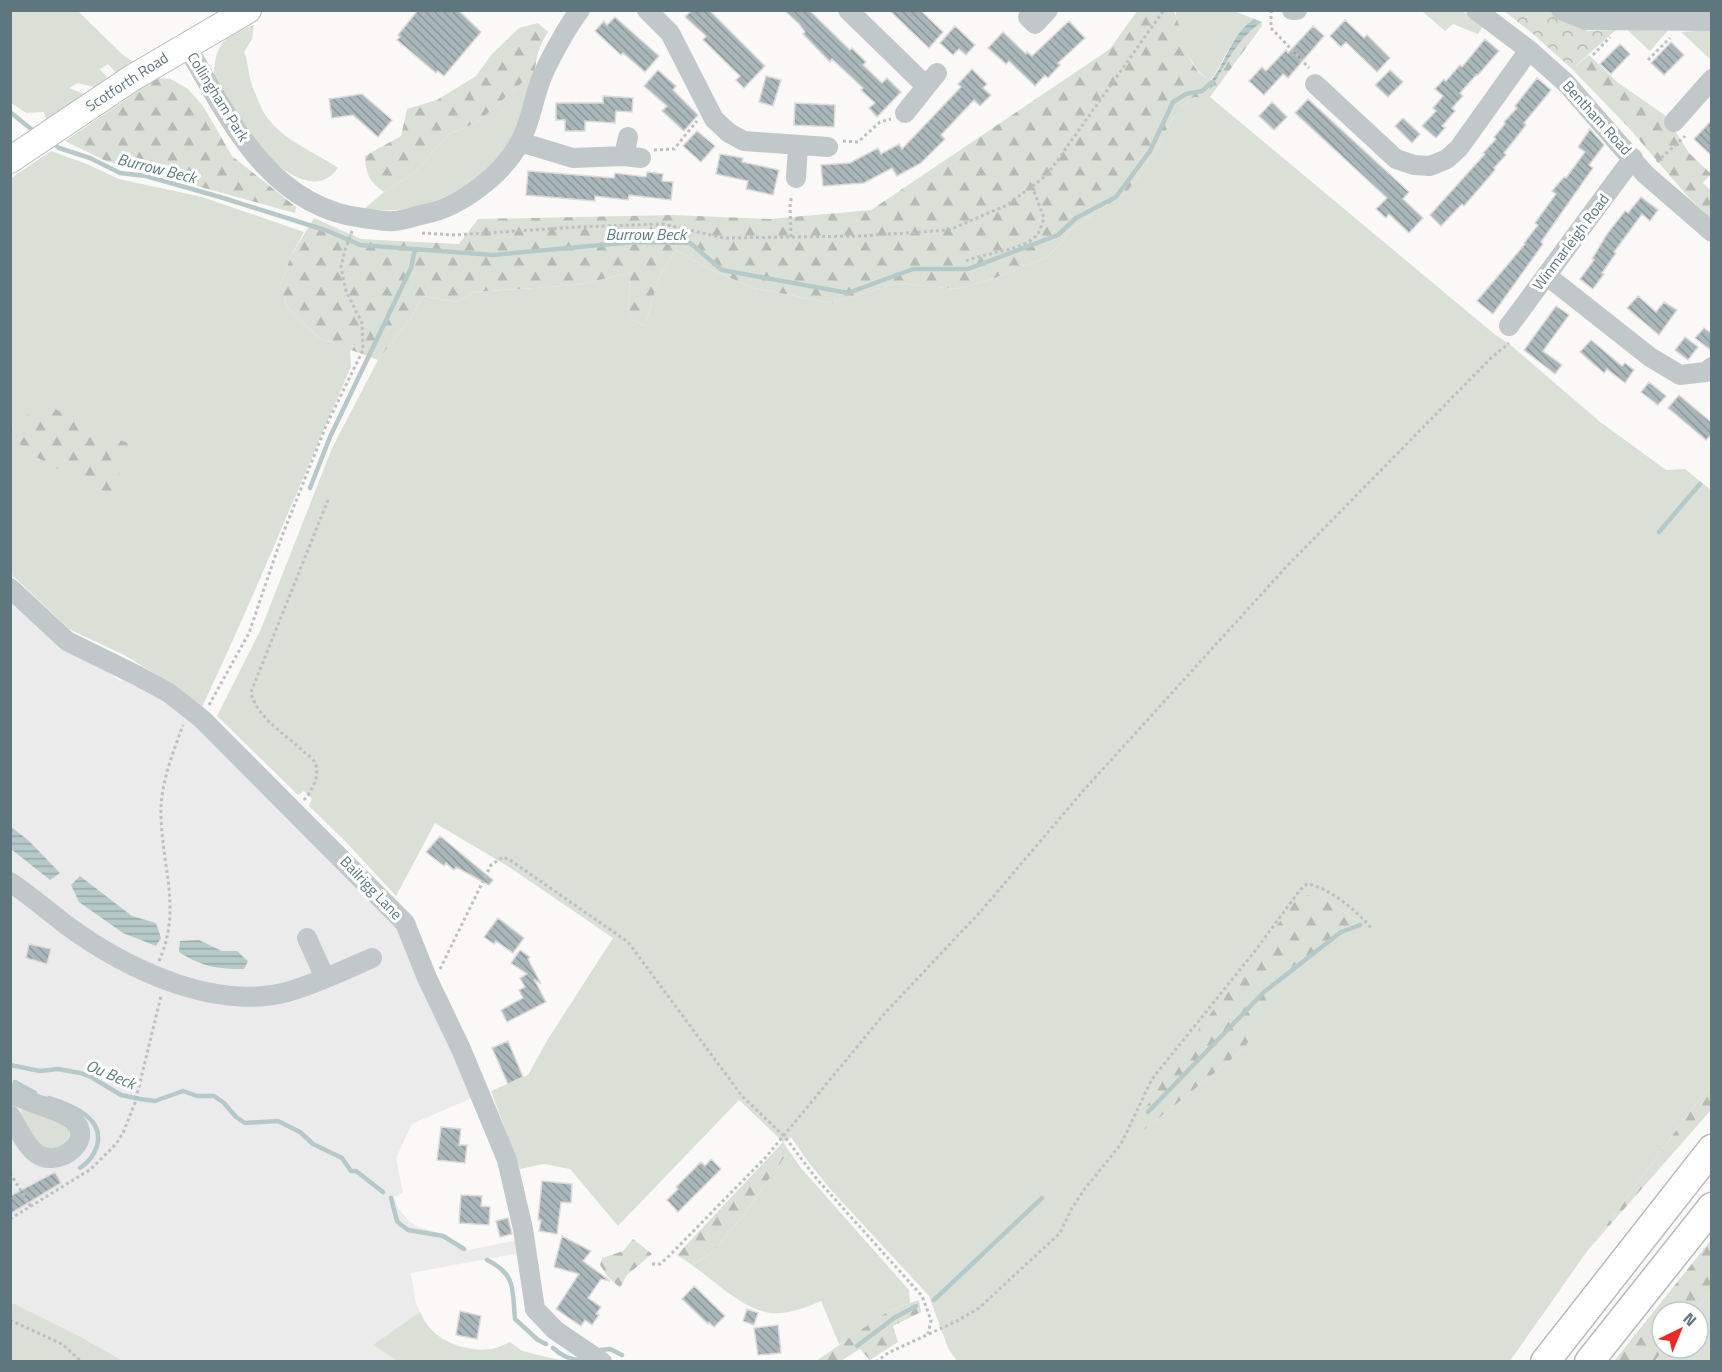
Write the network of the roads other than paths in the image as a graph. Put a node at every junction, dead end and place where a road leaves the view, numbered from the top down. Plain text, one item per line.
1 (248, 10) edge
2 (580, 10) edge
3 (647, 10) edge
4 (848, 10) edge
5 (1048, 10) edge
6 (1292, 10) edge
7 (1297, 10) edge
8 (1476, 10) edge
9 (1562, 10) edge
10 (1029, 17) dead end
11 (1685, 17) edge
12 (1712, 21) edge
13 (186, 45) junction
14 (1529, 50) junction
15 (1712, 79) edge
16 (1315, 84) road end
17 (905, 113) road end
18 (1674, 122) road end
19 (628, 137) dead end
20 (520, 142) junction
21 (798, 146) junction
22 (828, 147) road end
23 (14, 158) edge
24 (1633, 158) junction
25 (796, 178) road end
26 (1712, 232) edge
27 (1546, 275) junction
28 (1509, 326) road end
29 (1712, 367) edge
30 (10, 588) edge
31 (13, 888) edge
32 (307, 938) dead end
33 (372, 958) dead end
34 (325, 978) junction
35 (10, 1093) edge
36 (10, 1115) edge
37 (1712, 1149) edge
38 (1712, 1207) edge
39 (602, 1362) edge
40 (1545, 1362) edge
41 (1589, 1362) edge

1 - 13 main road, Scotforth Road
2 - 20 street, Collingham Park
3 - 21 street
4 - 17 street
5 - 10 street
6 - 7 street
8 - 14 street, Bentham Road
9 - 11 street
11 - 12 street
13 - 20 street, Collingham Park
13 - 23 main road, Scotforth Road
14 - 16 street
14 - 24 street, Bentham Road
15 - 18 street
19 - 20 street
21 - 22 street
21 - 25 street
24 - 26 street, Bentham Road
24 - 27 street, Winmarleigh Road
27 - 28 street, Winmarleigh Road
27 - 29 street
30 - 39 street, Bailrigg Lane
31 - 34 street
32 - 34 street
33 - 34 street
35 - 36 street
37 - 40 highway
38 - 41 highway

